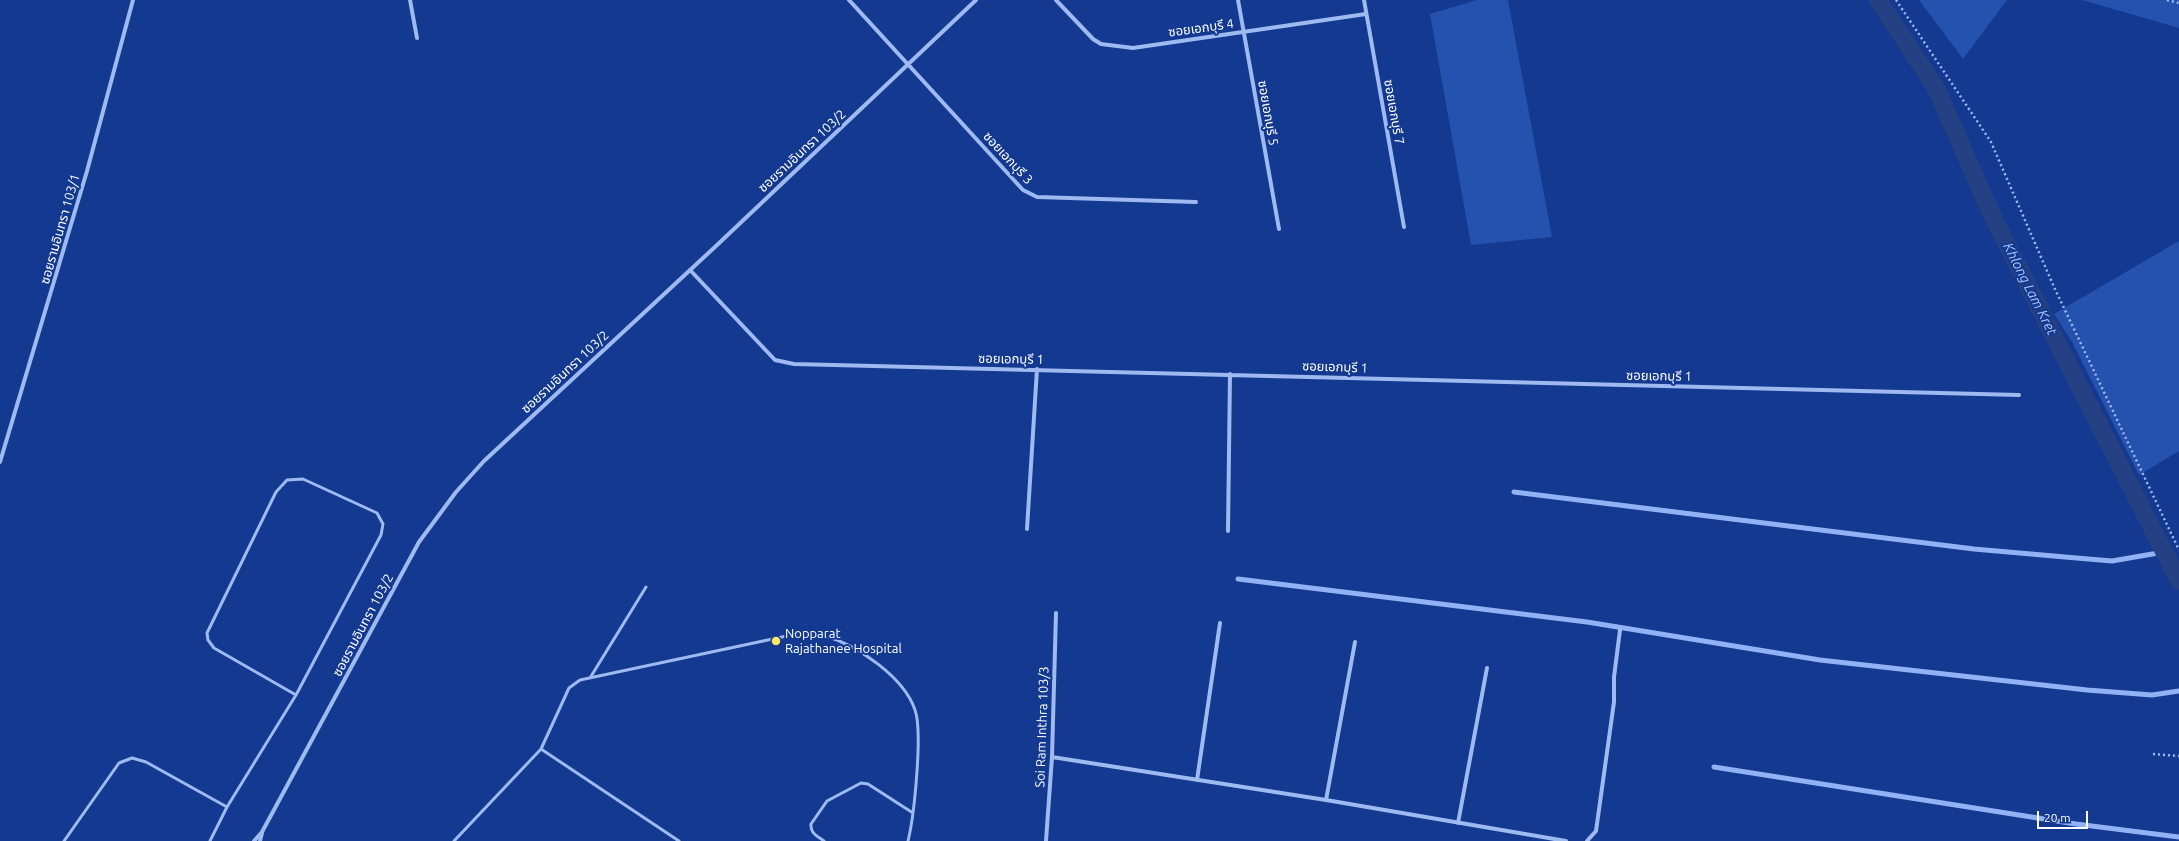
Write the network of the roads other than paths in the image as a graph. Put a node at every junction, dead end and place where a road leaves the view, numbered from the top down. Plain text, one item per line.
1 (134, 0) edge
2 (410, 0) edge
3 (849, 0) edge
4 (976, 0) edge
5 (1056, 0) edge
6 (1238, 0) edge
7 (1364, 0) edge
8 (1366, 14) junction
9 (1244, 32) junction
10 (417, 38) dead end
11 (908, 64) junction
12 (1196, 202) dead end
13 (1279, 228) dead end
14 (1404, 228) dead end
15 (690, 270) junction
16 (1037, 369) junction
17 (1230, 374) junction
18 (2019, 395) dead end
19 (0, 462) edge
20 (1027, 529) dead end
21 (1228, 531) dead end
22 (646, 587) dead end
23 (1056, 613) dead end
24 (1220, 623) dead end
25 (1620, 630) dead end
26 (1355, 642) dead end
27 (1487, 668) dead end
28 (590, 678) junction
29 (296, 695) junction
30 (541, 749) junction
31 (1052, 757) junction
32 (1197, 780) junction
33 (1326, 800) junction
34 (227, 807) junction
35 (913, 813) junction
36 (1458, 823) junction
37 (262, 832) junction
38 (64, 841) edge
39 (210, 841) edge
40 (254, 841) edge
41 (260, 841) edge
42 (454, 841) edge
43 (679, 841) edge
44 (824, 841) edge
45 (908, 841) edge
46 (1046, 841) edge
47 (1566, 841) edge
48 (1587, 841) edge

1 - 19 street, ซอยรามอินทรา 103/1
2 - 10 street
3 - 11 street, ซอยเอกบุรี 3
4 - 11 street, ซอยรามอินทรา 103/2
5 - 9 street, ซอยเอกบุรี 4
6 - 9 street, ซอยเอกบุรี 5
7 - 8 street, ซอยเอกบุรี 7
8 - 9 street, ซอยเอกบุรี 4
8 - 14 street, ซอยเอกบุรี 7
9 - 13 street, ซอยเอกบุรี 5
11 - 12 street, ซอยเอกบุรี 3
11 - 15 street, ซอยรามอินทรา 103/2
15 - 16 street, ซอยเอกบุรี 1
15 - 37 street, ซอยรามอินทรา 103/2
16 - 17 street, ซอยเอกบุรี 1
16 - 20 street
17 - 18 street, ซอยเอกบุรี 1
17 - 21 street
22 - 28 lane
23 - 31 street, Soi Ram Inthra 103/3
24 - 32 street
25 - 48 street
26 - 33 street
27 - 36 street
28 - 30 lane
28 - 35 lane
29 - 29 lane
29 - 34 lane
30 - 42 lane
30 - 43 lane
31 - 32 street
31 - 46 street, Soi Ram Inthra 103/3
32 - 33 street
33 - 36 street
34 - 38 lane
34 - 39 lane
35 - 44 lane
35 - 45 lane
36 - 47 street
37 - 40 street, ซอยรามอินทรา 103/2
37 - 41 street, ซอยรามอินทรา 103/2

